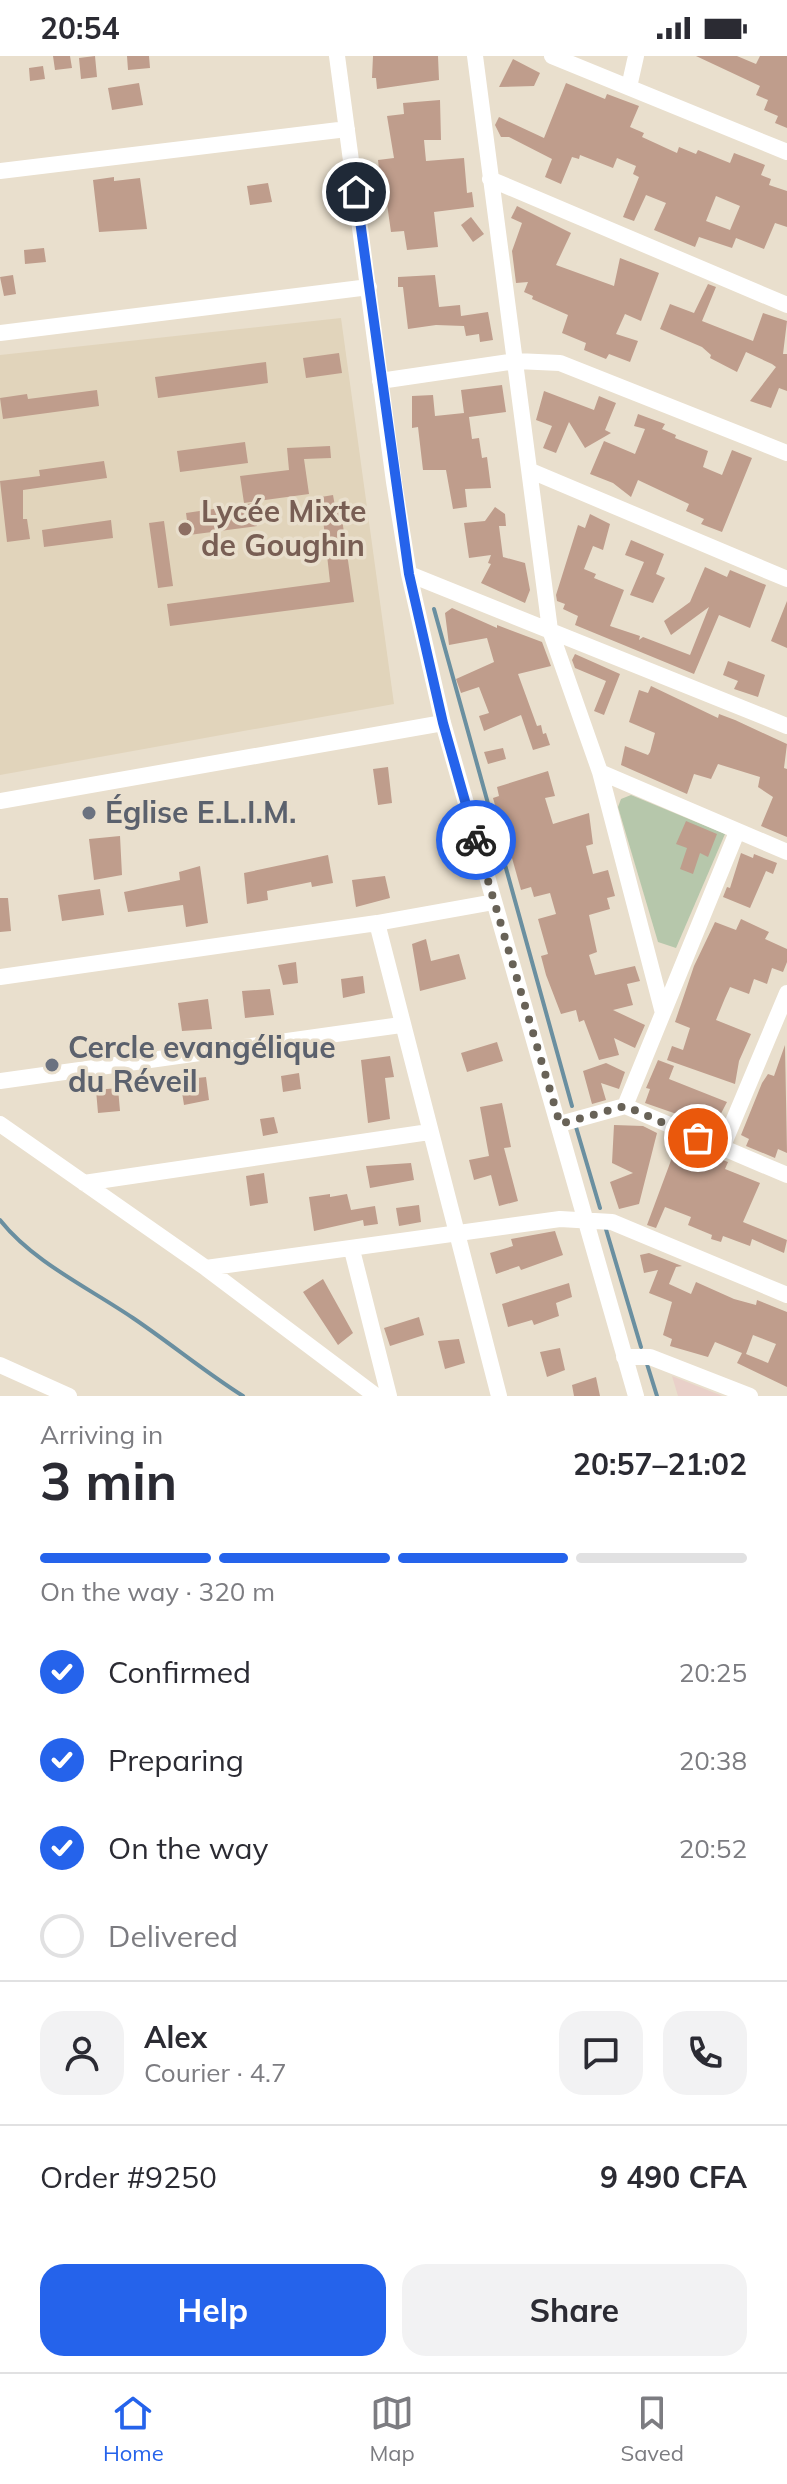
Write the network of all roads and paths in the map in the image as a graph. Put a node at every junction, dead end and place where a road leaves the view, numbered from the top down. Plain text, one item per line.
1 (337, 56) edge
2 (475, 56) edge
3 (552, 56) edge
4 (636, 56) edge
5 (629, 87) junction
6 (347, 129) junction
7 (787, 152) edge
8 (0, 171) edge
9 (490, 179) junction
10 (369, 287) junction
11 (787, 305) edge
12 (0, 333) edge
13 (516, 361) junction
14 (380, 381) junction
15 (787, 453) edge
16 (531, 471) junction
17 (409, 574) junction
18 (786, 576) edge
19 (550, 630) junction
20 (443, 723) junction
21 (787, 726) edge
22 (600, 772) junction
23 (0, 801) edge
24 (737, 832) junction
25 (787, 852) edge
26 (494, 902) junction
27 (377, 923) junction
28 (0, 977) edge
29 (787, 993) edge
30 (663, 1013) junction
31 (401, 1025) junction
32 (0, 1081) edge
33 (625, 1106) junction
34 (0, 1124) edge
35 (560, 1124) junction
36 (429, 1132) junction
37 (722, 1148) junction
38 (787, 1175) edge
39 (84, 1183) junction
40 (587, 1219) junction
41 (455, 1233) junction
42 (352, 1250) junction
43 (206, 1268) junction
44 (787, 1295) edge
45 (624, 1357) junction
46 (0, 1365) edge
47 (51, 1388) junction
48 (31, 1396) edge
49 (69, 1396) edge
50 (376, 1396) edge
51 (389, 1396) edge
52 (499, 1396) edge
53 (636, 1396) edge
54 (750, 1396) edge

1 - 6 street
2 - 9 street
3 - 5 street
4 - 5 street
5 - 7 street
6 - 8 street
6 - 10 street
9 - 11 street
9 - 13 street
10 - 12 street
10 - 14 street
13 - 14 street
13 - 15 street
13 - 16 street
14 - 17 street
16 - 18 street
16 - 19 street
17 - 19 street
17 - 20 street
19 - 21 street
19 - 22 street
20 - 23 street
20 - 26 street
22 - 24 street
22 - 30 street
24 - 25 street
24 - 30 street
26 - 27 street
26 - 35 street
27 - 28 street
27 - 31 street
29 - 37 street
30 - 33 street
31 - 32 street
31 - 36 street
33 - 35 street
33 - 37 street
34 - 39 street
35 - 40 street
36 - 39 street
36 - 41 street
37 - 38 street
39 - 43 street
40 - 41 street
40 - 44 street
40 - 45 street
41 - 42 street
41 - 52 street
42 - 43 street
42 - 51 street
43 - 50 street
45 - 53 street
45 - 54 street
46 - 47 street
47 - 48 street
47 - 49 street

